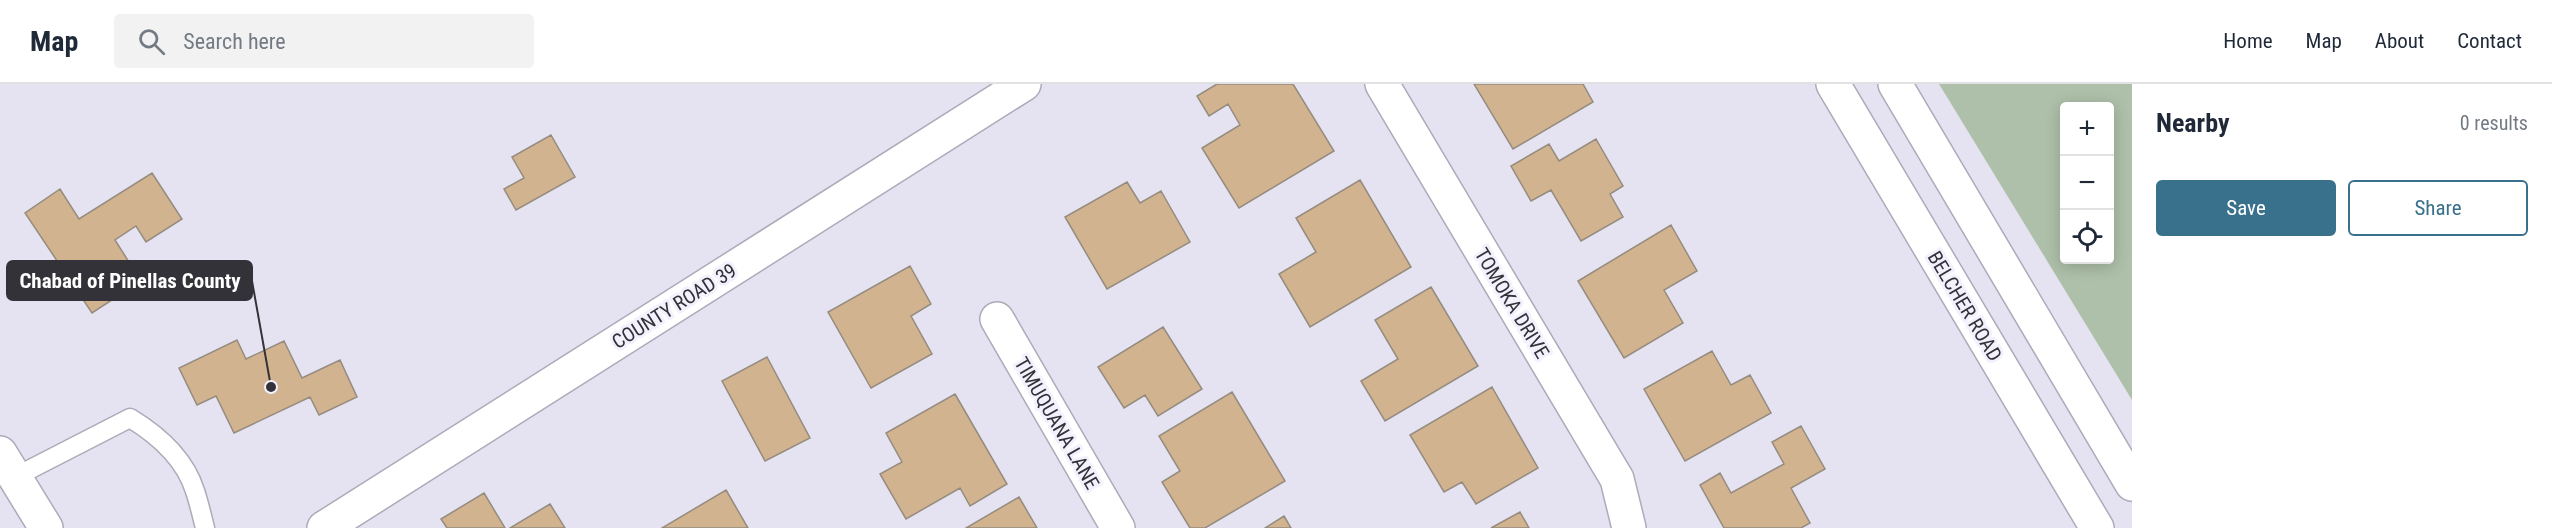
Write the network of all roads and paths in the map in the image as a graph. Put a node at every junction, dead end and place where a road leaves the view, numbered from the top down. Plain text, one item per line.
1 (1024, 84) edge
2 (1382, 84) edge
3 (1833, 84) edge
4 (1895, 84) edge
5 (997, 319) dead end
6 (7, 465) edge
7 (2132, 484) edge
8 (46, 528) edge
9 (205, 528) edge
10 (324, 528) edge
11 (1118, 528) edge
12 (1629, 528) edge
13 (2097, 528) edge

1 - 10 street, COUNTY ROAD 39
2 - 12 street, TOMOKA DRIVE
3 - 13 street, BELCHER ROAD
4 - 7 street
5 - 11 street, TIMUQUANA LANE
6 - 8 street
6 - 9 lane

